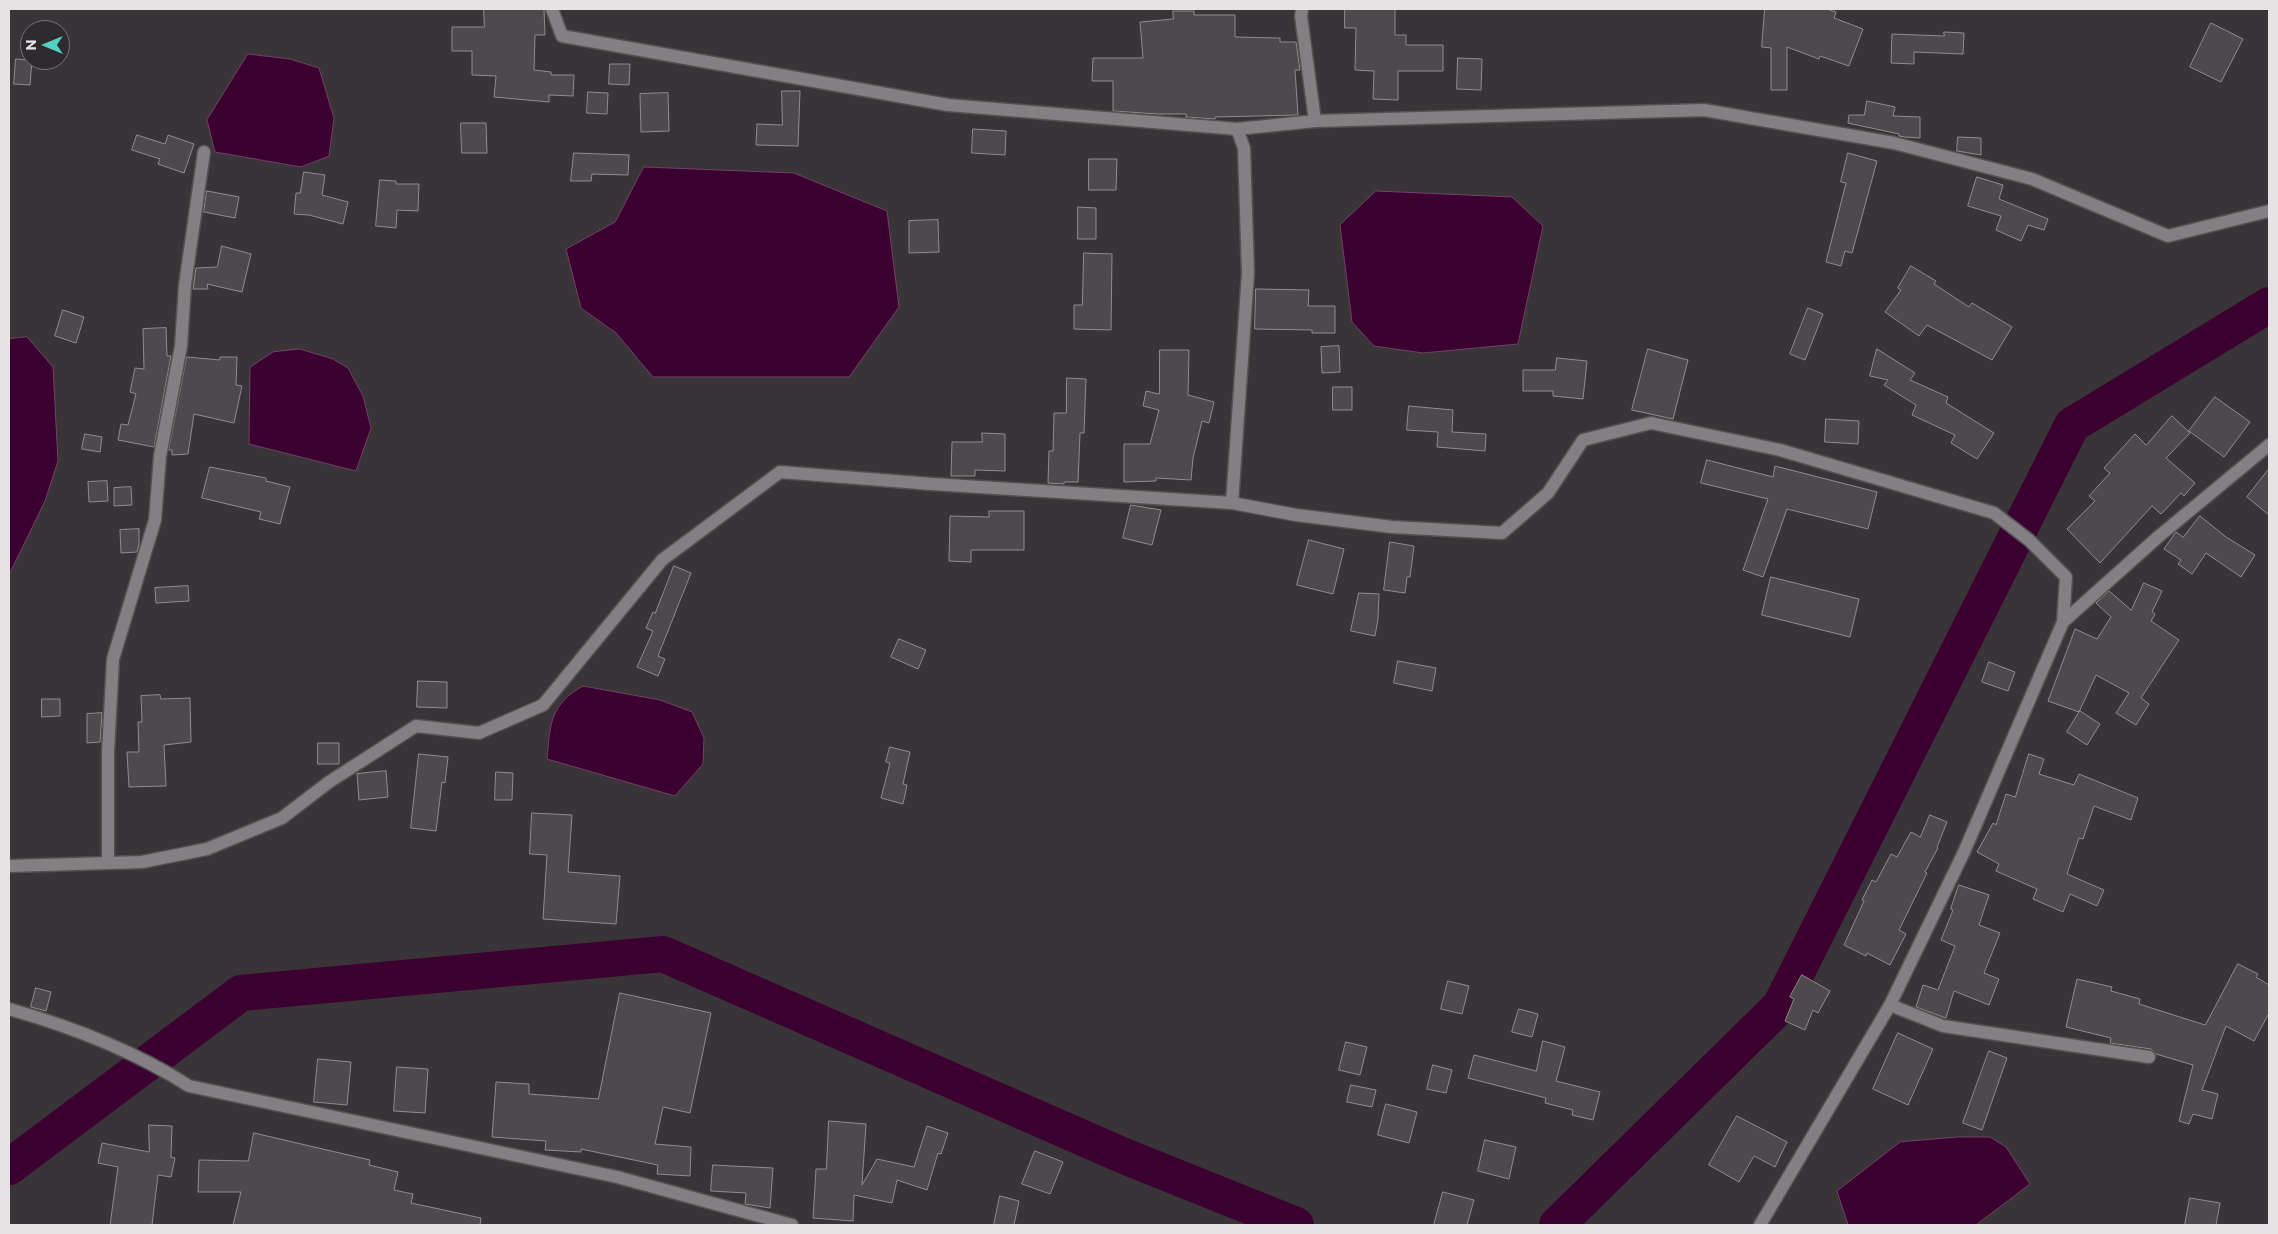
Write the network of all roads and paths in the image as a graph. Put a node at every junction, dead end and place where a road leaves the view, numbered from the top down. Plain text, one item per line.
1 (552, 9) edge
2 (1302, 9) edge
3 (1315, 121) junction
4 (1238, 129) junction
5 (204, 152) dead end
6 (2269, 212) edge
7 (2269, 445) edge
8 (1232, 503) junction
9 (2063, 622) junction
10 (108, 863) junction
11 (9, 866) edge
12 (1890, 1005) junction
13 (9, 1009) edge
14 (2149, 1057) dead end
15 (792, 1225) edge
16 (1760, 1225) edge

1 - 4 street
2 - 3 street
3 - 4 street
3 - 6 street
4 - 8 street
5 - 10 street
7 - 9 street
8 - 9 street
8 - 10 street
9 - 12 street
10 - 11 street
12 - 14 street
12 - 16 street
13 - 15 street

